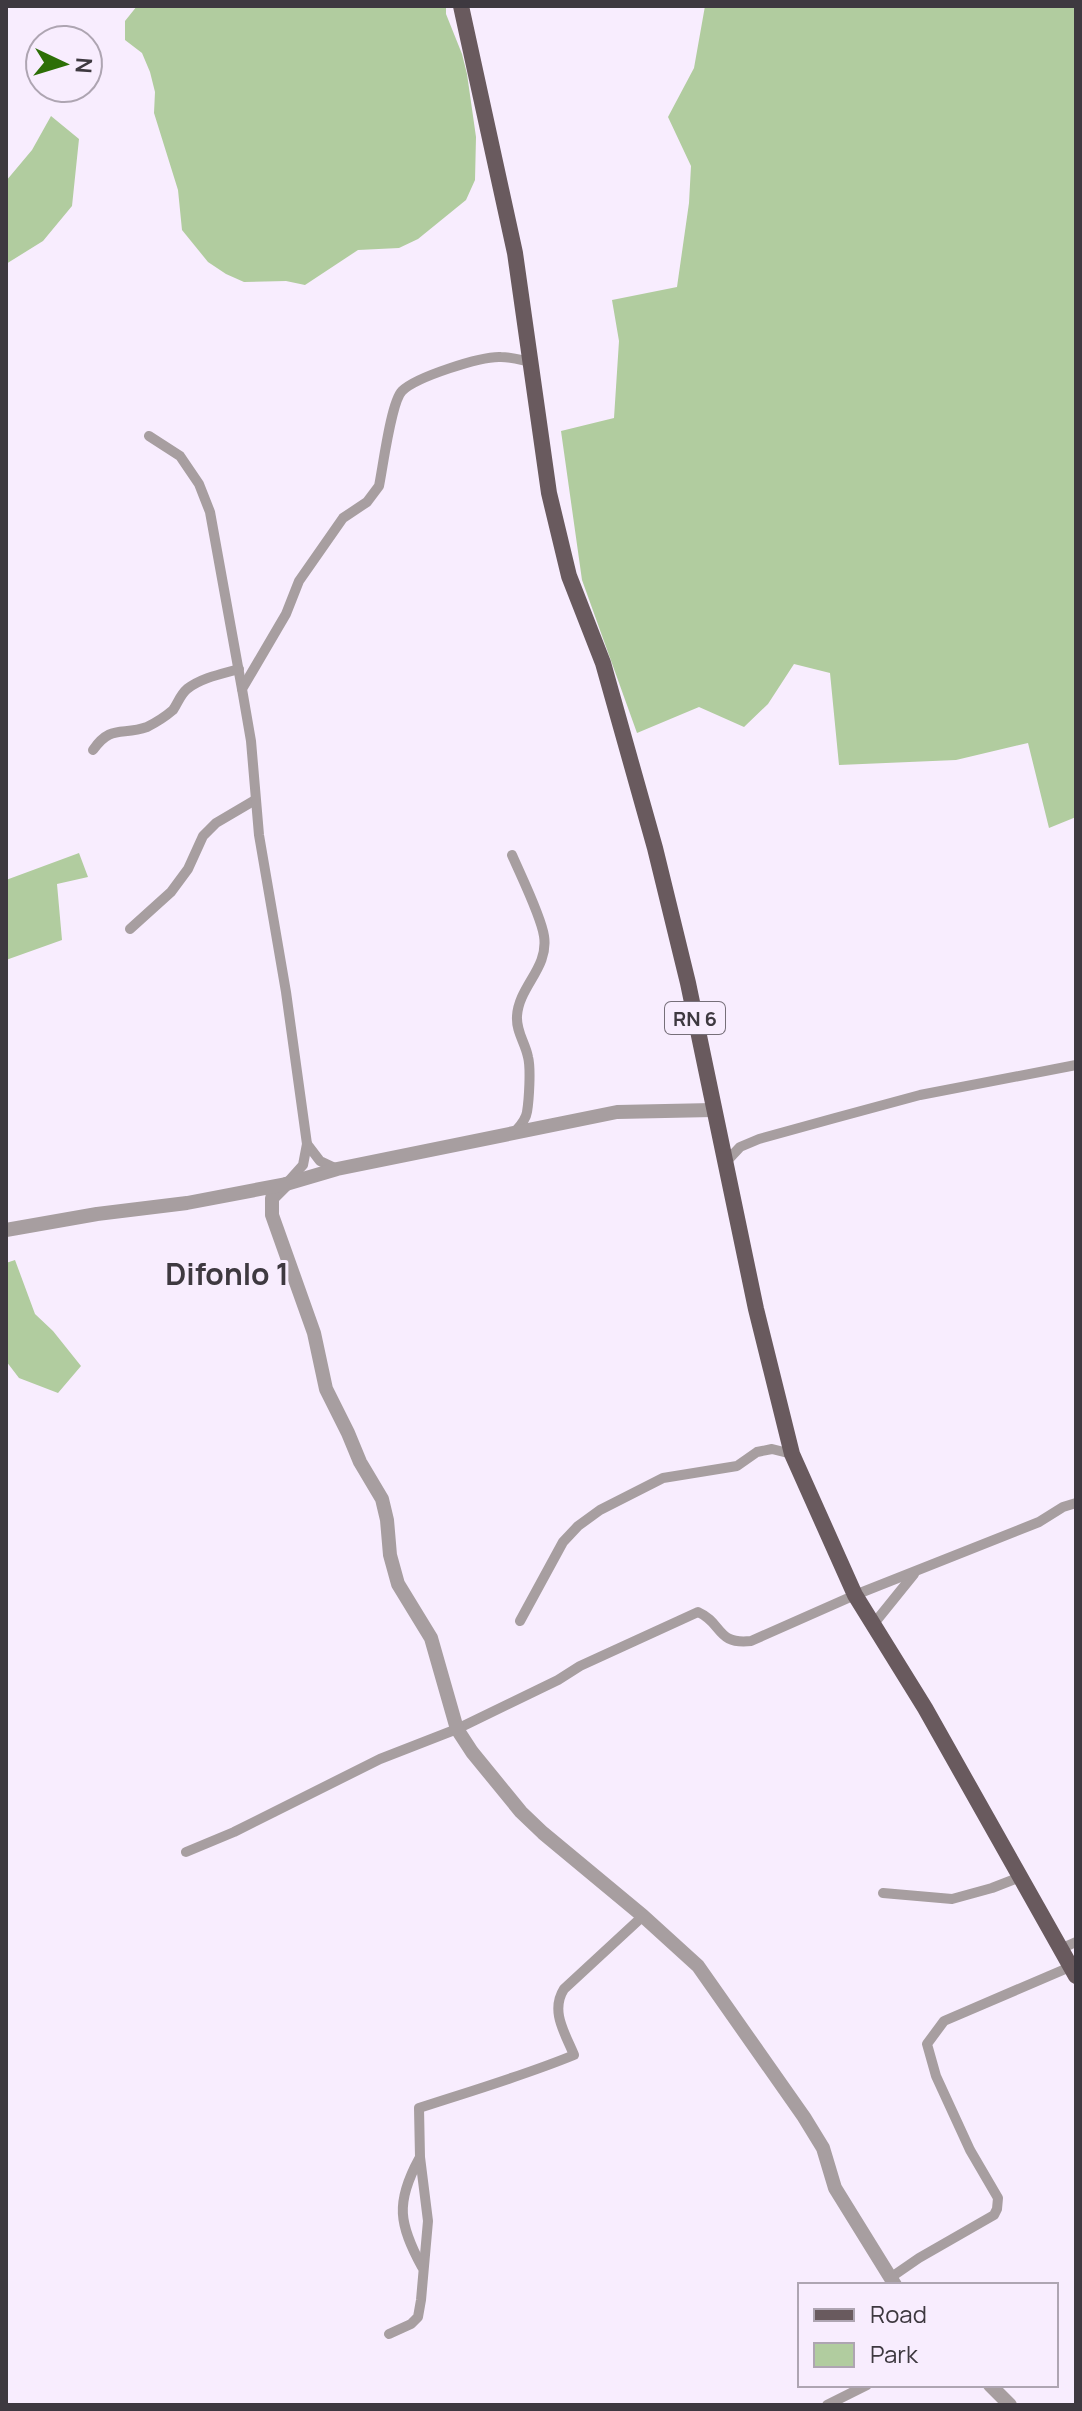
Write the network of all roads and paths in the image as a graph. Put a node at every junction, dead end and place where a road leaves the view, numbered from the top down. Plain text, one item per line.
1 (461, 6) edge
2 (531, 362) junction
3 (149, 436) dead end
4 (239, 669) junction
5 (242, 689) junction
6 (93, 750) dead end
7 (255, 800) junction
8 (512, 855) dead end
9 (130, 929) dead end
10 (1076, 1065) edge
11 (713, 1110) junction
12 (512, 1134) junction
13 (307, 1144) junction
14 (726, 1162) junction
15 (337, 1169) junction
16 (286, 1184) junction
17 (6, 1230) edge
18 (792, 1454) junction
19 (1076, 1503) edge
20 (918, 1570) junction
21 (855, 1595) junction
22 (520, 1621) dead end
23 (872, 1626) junction
24 (457, 1729) junction
25 (186, 1852) dead end
26 (1020, 1877) junction
27 (883, 1893) dead end
28 (643, 1916) junction
29 (1076, 1942) edge
30 (1060, 1949) junction
31 (1073, 1972) edge
32 (420, 2157) junction
33 (423, 2270) junction
34 (892, 2282) edge
35 (389, 2334) dead end
36 (863, 2387) edge
37 (992, 2387) edge
38 (827, 2405) edge
39 (1010, 2405) edge

1 - 2 main road, RN 6
2 - 5 street
2 - 11 main road, RN 6
3 - 4 street
4 - 5 street
4 - 6 street
5 - 7 street
7 - 9 street
7 - 13 street
8 - 12 street
10 - 14 street
11 - 12 street
11 - 14 main road, RN 6
12 - 15 street
13 - 15 street
13 - 16 street
14 - 18 main road, RN 6
15 - 16 street
16 - 17 street
16 - 24 street
18 - 21 main road, RN 6
18 - 22 street
19 - 20 street
20 - 21 street
20 - 23 street
21 - 23 main road, RN 6
21 - 24 street
23 - 26 main road, RN 6
24 - 25 street
24 - 28 street
26 - 27 street
26 - 30 main road, RN 6
28 - 32 street
28 - 34 street
29 - 30 street
30 - 31 main road, RN 6
31 - 34 street
32 - 33 street
32 - 33 street
33 - 35 street
36 - 38 street
37 - 39 street

